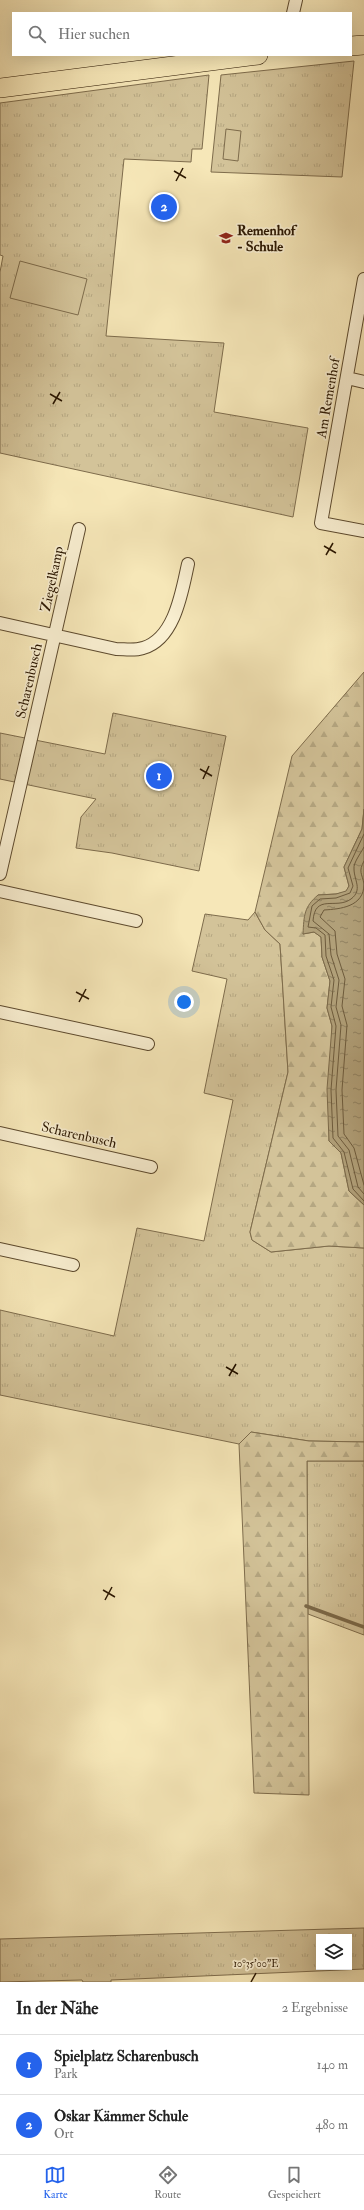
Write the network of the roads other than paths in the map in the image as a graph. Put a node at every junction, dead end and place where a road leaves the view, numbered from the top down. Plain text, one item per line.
1 (296, 0) edge
2 (293, 12) edge
3 (364, 45) edge
4 (352, 46) edge
5 (250, 56) edge
6 (0, 88) edge
7 (364, 279) edge
8 (346, 378) junction
9 (364, 382) edge
10 (79, 529) dead end
11 (364, 531) edge
12 (188, 564) dead end
13 (0, 623) edge
14 (55, 636) junction
15 (0, 874) edge
16 (0, 891) edge
17 (136, 921) dead end
18 (0, 1012) edge
19 (148, 1044) dead end
20 (0, 1133) edge
21 (151, 1167) dead end
22 (0, 1249) edge
23 (73, 1265) dead end

1 - 2 street
3 - 4 main road
5 - 6 main road
7 - 8 street, Am Remenhof
8 - 9 street
8 - 11 street, Am Remenhof
10 - 14 street, Ziegelkamp
12 - 14 street
13 - 14 street
14 - 15 street, Scharenbusch
16 - 17 street
18 - 19 street
20 - 21 street, Scharenbusch
22 - 23 street

